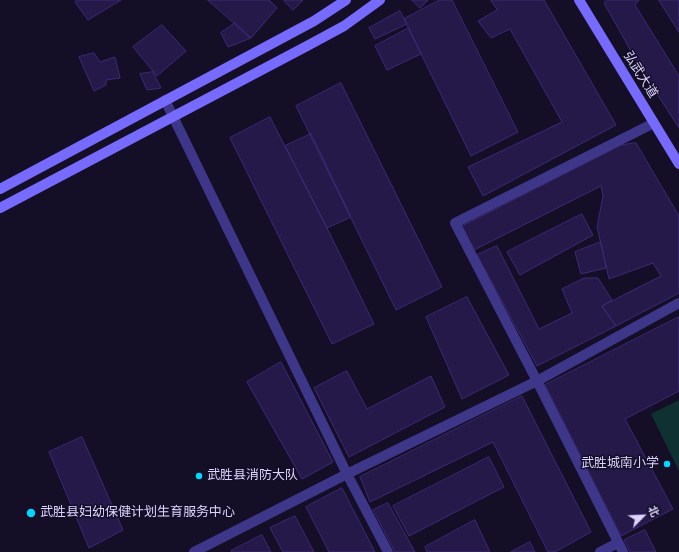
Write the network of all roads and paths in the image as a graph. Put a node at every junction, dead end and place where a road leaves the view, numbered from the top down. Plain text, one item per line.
1 (346, 0) edge
2 (380, 0) edge
3 (579, 0) edge
4 (165, 100) junction
5 (174, 116) junction
6 (654, 123) junction
7 (679, 164) edge
8 (0, 188) edge
9 (0, 208) edge
10 (679, 303) edge
11 (537, 381) junction
12 (347, 474) junction
13 (620, 547) edge
14 (194, 552) edge
15 (388, 552) edge
16 (600, 552) edge

1 - 4 main road
2 - 5 main road
3 - 6 main road, 弘武大道
4 - 5 street
4 - 8 main road
5 - 9 main road
5 - 12 street
6 - 7 main road, 弘武大道
6 - 11 street
10 - 11 street
11 - 12 street
11 - 13 street
12 - 14 street
12 - 15 street
13 - 16 street

